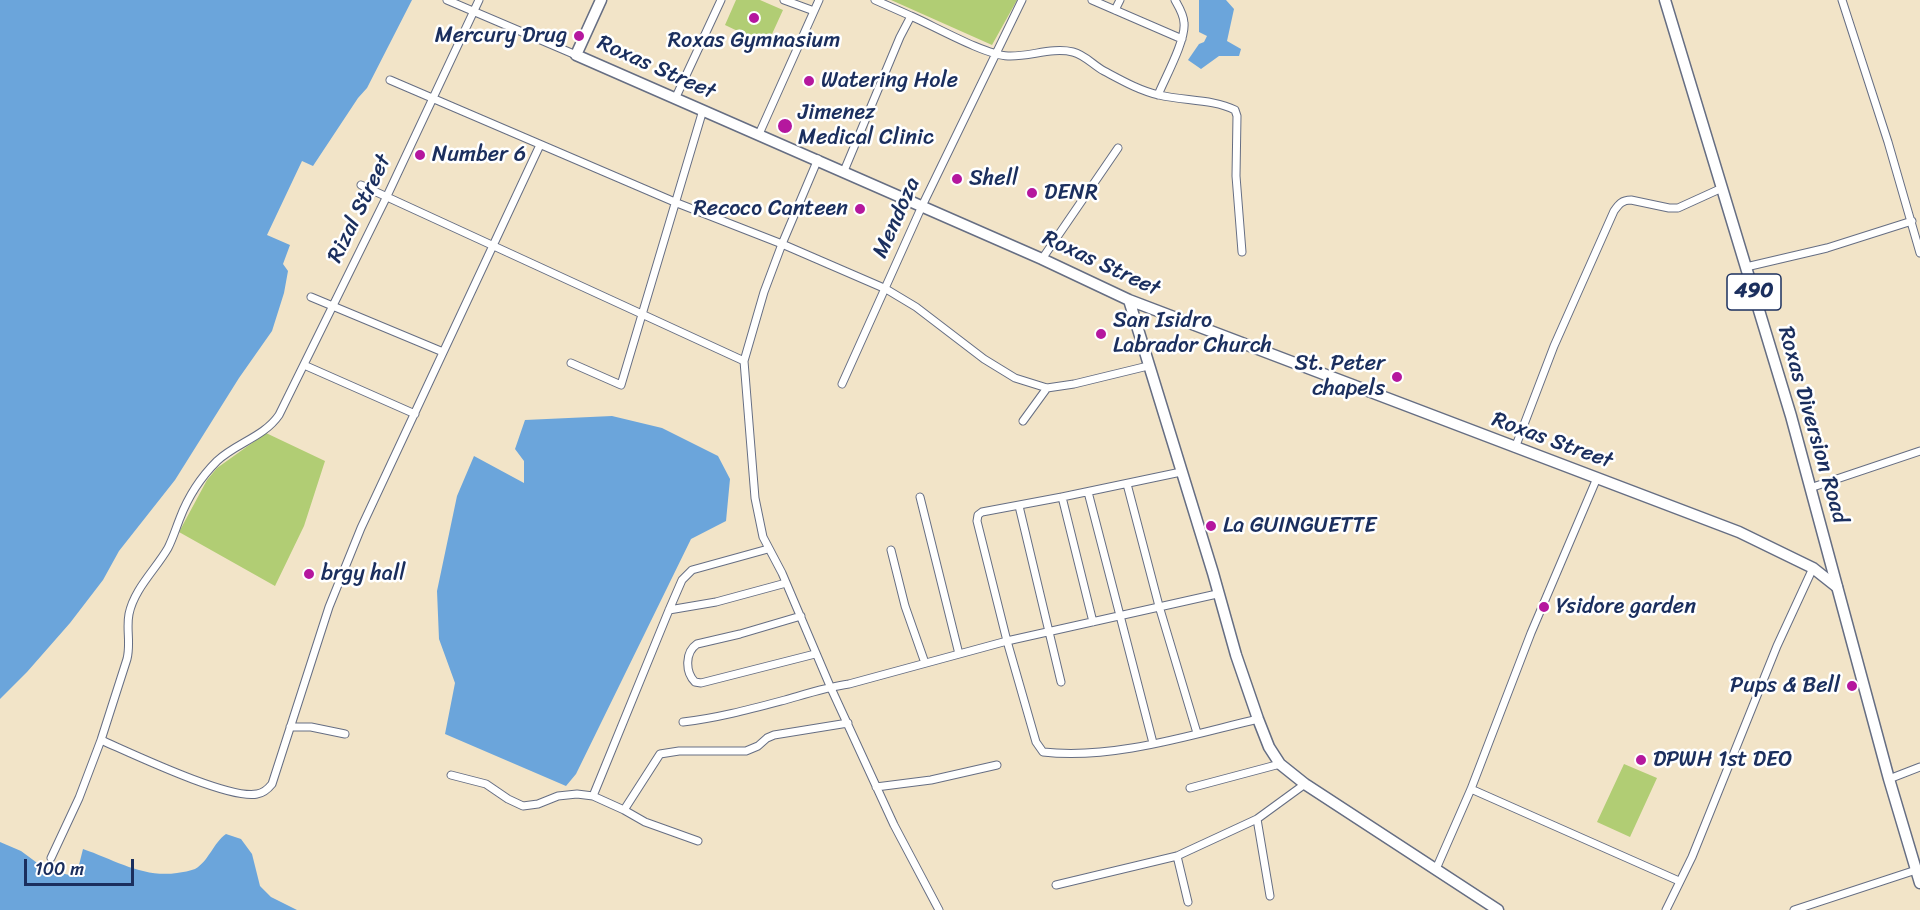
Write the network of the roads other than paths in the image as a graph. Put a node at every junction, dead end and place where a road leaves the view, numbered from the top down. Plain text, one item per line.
1 (447, 0) edge
2 (479, 0) edge
3 (601, 0) edge
4 (721, 0) edge
5 (784, 0) edge
6 (819, 0) edge
7 (875, 0) edge
8 (1022, 0) edge
9 (1092, 0) edge
10 (1120, 0) edge
11 (1175, 0) edge
12 (1665, 0) edge
13 (1842, 0) edge
14 (1115, 10) junction
15 (814, 11) junction
16 (474, 12) junction
17 (911, 16) junction
18 (1182, 39) junction
19 (995, 54) junction
20 (576, 55) junction
21 (390, 80) dead end
22 (1158, 95) junction
23 (432, 98) junction
24 (675, 99) junction
25 (704, 111) junction
26 (759, 134) junction
27 (540, 146) junction
28 (1118, 148) dead end
29 (818, 159) junction
30 (844, 171) junction
31 (361, 185) dead end
32 (1722, 188) junction
33 (387, 196) junction
34 (677, 204) junction
35 (922, 206) junction
36 (1912, 221) junction
37 (782, 244) junction
38 (493, 247) junction
39 (1242, 252) dead end
40 (1920, 253) edge
41 (1042, 259) junction
42 (1746, 267) junction
43 (886, 289) junction
44 (311, 297) dead end
45 (1129, 300) junction
46 (333, 307) junction
47 (643, 314) junction
48 (444, 352) junction
49 (744, 361) junction
50 (571, 363) dead end
51 (304, 365) junction
52 (1148, 366) junction
53 (842, 384) dead end
54 (1047, 388) junction
55 (415, 414) junction
56 (1023, 421) dead end
57 (1515, 448) junction
58 (1920, 451) edge
59 (1181, 472) junction
60 (1597, 478) junction
61 (1127, 484) junction
62 (1810, 488) junction
63 (1088, 492) junction
64 (920, 497) dead end
65 (1062, 497) junction
66 (1018, 506) junction
67 (768, 549) junction
68 (891, 550) dead end
69 (1814, 568) junction
70 (786, 583) junction
71 (1837, 586) junction
72 (1217, 594) junction
73 (1159, 606) junction
74 (669, 610) junction
75 (801, 616) junction
76 (1119, 616) junction
77 (1093, 622) junction
78 (1049, 631) junction
79 (1007, 641) junction
80 (815, 654) junction
81 (959, 654) junction
82 (925, 663) junction
83 (1061, 682) dead end
84 (830, 686) junction
85 (1258, 718) junction
86 (683, 722) dead end
87 (848, 723) junction
88 (290, 727) junction
89 (1197, 733) junction
90 (345, 734) dead end
91 (101, 740) junction
92 (1153, 743) junction
93 (1280, 764) junction
94 (997, 765) dead end
95 (1920, 767) edge
96 (451, 775) dead end
97 (1889, 779) junction
98 (1305, 784) junction
99 (876, 787) junction
100 (1190, 788) dead end
101 (1471, 789) junction
102 (593, 796) junction
103 (624, 810) junction
104 (1257, 819) junction
105 (698, 841) dead end
106 (1177, 856) junction
107 (51, 858) dead end
108 (1436, 869) junction
109 (1916, 870) junction
110 (1679, 881) junction
111 (1920, 884) edge
112 (1056, 885) dead end
113 (1270, 896) dead end
114 (1188, 902) dead end
115 (939, 910) edge
116 (1498, 910) edge
117 (1666, 910) edge
118 (1794, 910) edge

1 - 16 street
2 - 16 street, Rizal Street
3 - 20 main road, Roxas Street
4 - 24 street
5 - 15 street
6 - 15 street
7 - 17 street
8 - 19 street, Mendoza
9 - 14 street
10 - 14 street
11 - 18 street
12 - 32 main road, Roxas Diversion Road / 490
13 - 36 street
14 - 18 street
15 - 26 street
16 - 20 street
16 - 23 street, Rizal Street
17 - 19 street
17 - 30 street
18 - 22 street
19 - 22 street
19 - 35 street, Mendoza
20 - 24 main road, Roxas Street
21 - 23 street
22 - 39 street
23 - 27 street
23 - 33 street, Rizal Street
24 - 25 main road, Roxas Street
25 - 26 main road, Roxas Street
25 - 34 street
26 - 29 main road, Roxas Street
27 - 34 street
27 - 38 street
28 - 41 street
29 - 30 main road, Roxas Street
29 - 37 street
30 - 35 main road, Roxas Street
31 - 33 street
32 - 42 main road, Roxas Diversion Road / 490
32 - 57 street
33 - 38 street
33 - 46 street, Rizal Street
34 - 37 street
34 - 47 street
35 - 41 main road, Roxas Street
35 - 43 street, Mendoza
36 - 40 street
36 - 42 street
37 - 43 street
37 - 49 street
38 - 47 street
38 - 48 street
41 - 45 main road, Roxas Street
42 - 62 main road, Roxas Diversion Road / 490
43 - 53 street, Mendoza
43 - 54 street
44 - 46 street
45 - 52 main road
45 - 57 main road, Roxas Street
46 - 48 street
46 - 51 street, Rizal Street
47 - 49 street
47 - 50 street
48 - 55 street
49 - 67 street
51 - 55 street
51 - 91 street, Rizal Street
52 - 54 street
52 - 59 main road
54 - 56 street
55 - 88 street
57 - 60 main road, Roxas Street
58 - 62 street
59 - 61 street
59 - 72 main road
60 - 69 main road, Roxas Street
60 - 101 street
61 - 63 street
61 - 73 street
62 - 71 main road, Roxas Diversion Road / 490
63 - 65 street
63 - 76 street
64 - 81 street
65 - 66 street
65 - 77 street
66 - 78 street
66 - 79 street
67 - 70 street
67 - 74 street
68 - 82 street
69 - 71 main road, Roxas Street
69 - 110 street
70 - 74 street
70 - 75 street
71 - 97 main road, 490
72 - 73 street
72 - 85 main road
73 - 76 street
73 - 89 street
74 - 102 street
75 - 80 street
75 - 80 street
76 - 77 street
76 - 92 street
77 - 78 street
78 - 79 street
78 - 83 street
79 - 81 street
79 - 92 street
80 - 84 street
81 - 82 street
82 - 84 street
84 - 86 street
84 - 87 street
85 - 89 street
85 - 93 main road
87 - 99 street
87 - 103 street
88 - 90 street
88 - 91 street
89 - 92 street
91 - 107 street
93 - 98 main road
93 - 100 street
94 - 99 street
95 - 97 street
96 - 102 street
97 - 109 main road, 490
98 - 104 street
98 - 108 main road
99 - 115 street
101 - 108 street
101 - 110 street
102 - 103 street
103 - 105 street
104 - 106 street
104 - 113 street
106 - 112 street
106 - 114 street
108 - 116 main road
109 - 111 main road, 490
109 - 118 street
110 - 117 street

